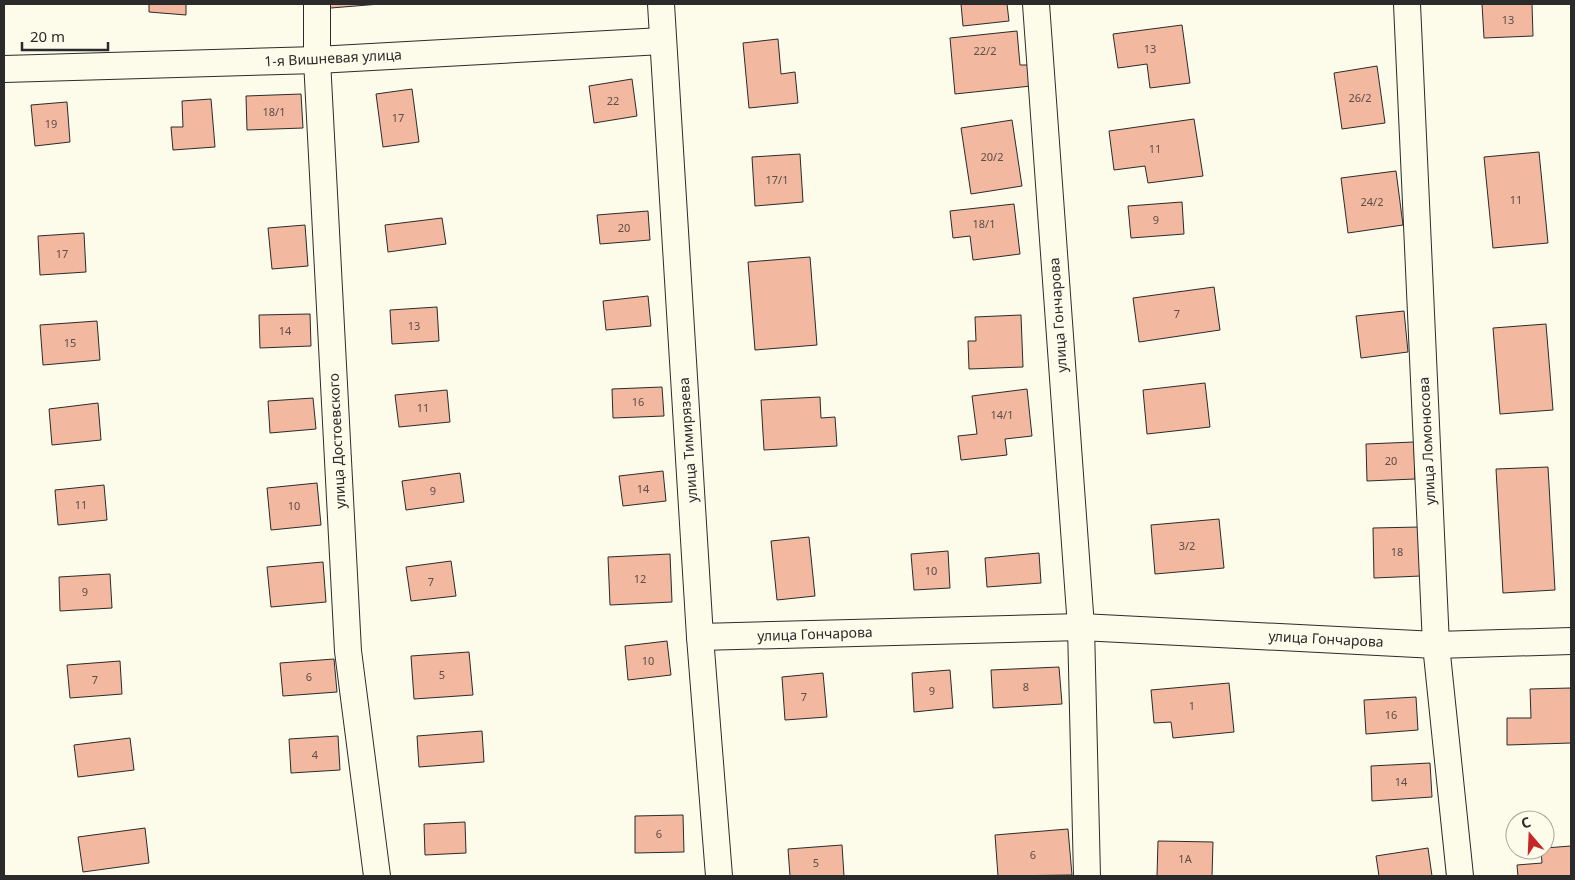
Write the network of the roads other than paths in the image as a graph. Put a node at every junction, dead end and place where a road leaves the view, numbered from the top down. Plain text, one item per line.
1 (317, 4) edge
2 (661, 4) edge
3 (1036, 4) edge
4 (1407, 4) edge
5 (662, 41) junction
6 (317, 60) junction
7 (4, 69) edge
8 (1081, 626) junction
9 (700, 637) junction
10 (1571, 641) edge
11 (1436, 645) junction
12 (377, 876) edge
13 (719, 876) edge
14 (1087, 876) edge
15 (1460, 876) edge

1 - 6 street, улица Достоевского
2 - 5 street, улица Тимирязева
3 - 8 street, улица Гончарова
4 - 11 street, улица Ломоносова
5 - 6 street, 1-я Вишневая улица
5 - 9 street, улица Тимирязева
6 - 7 street, 1-я Вишневая улица
6 - 12 street, улица Достоевского
8 - 9 street, улица Гончарова
8 - 11 street, улица Гончарова
8 - 14 street, улица Гончарова
9 - 13 street, улица Тимирязева
10 - 11 street, улица Гончарова
11 - 15 street, улица Ломоносова

